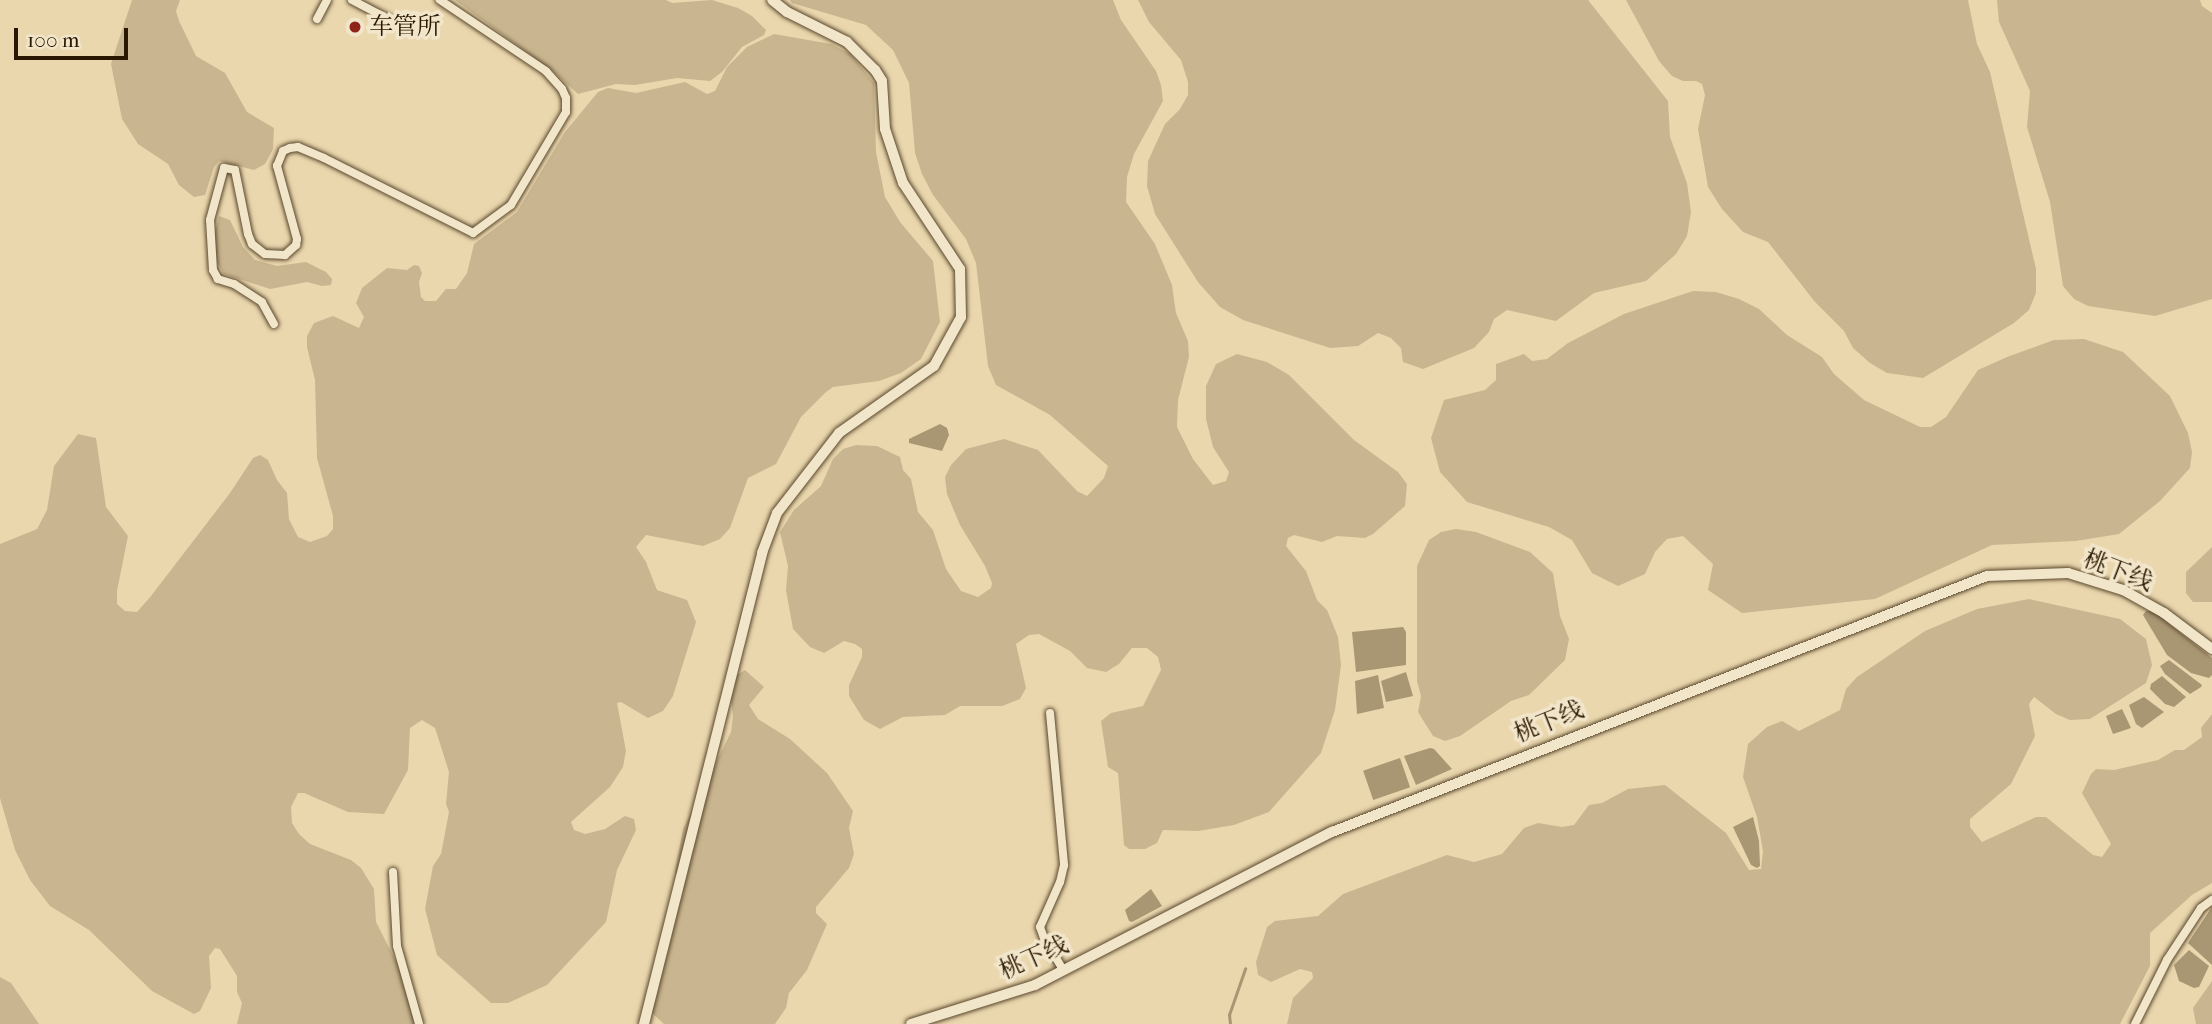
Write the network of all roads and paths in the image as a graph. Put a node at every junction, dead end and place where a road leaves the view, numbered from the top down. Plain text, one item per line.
1 (327, 0) edge
2 (352, 0) edge
3 (440, 0) edge
4 (772, 0) edge
5 (317, 19) dead end
6 (390, 20) dead end
7 (274, 324) dead end
8 (2212, 649) edge
9 (1050, 713) dead end
10 (393, 872) dead end
11 (2212, 900) edge
12 (1063, 970) junction
13 (419, 1024) edge
14 (643, 1024) edge
15 (911, 1024) edge
16 (2135, 1024) edge

1 - 5 street
2 - 6 street
3 - 7 street
4 - 14 street
8 - 12 main road, 桃下线
9 - 12 street
10 - 13 street
11 - 16 street
12 - 15 main road, 桃下线

